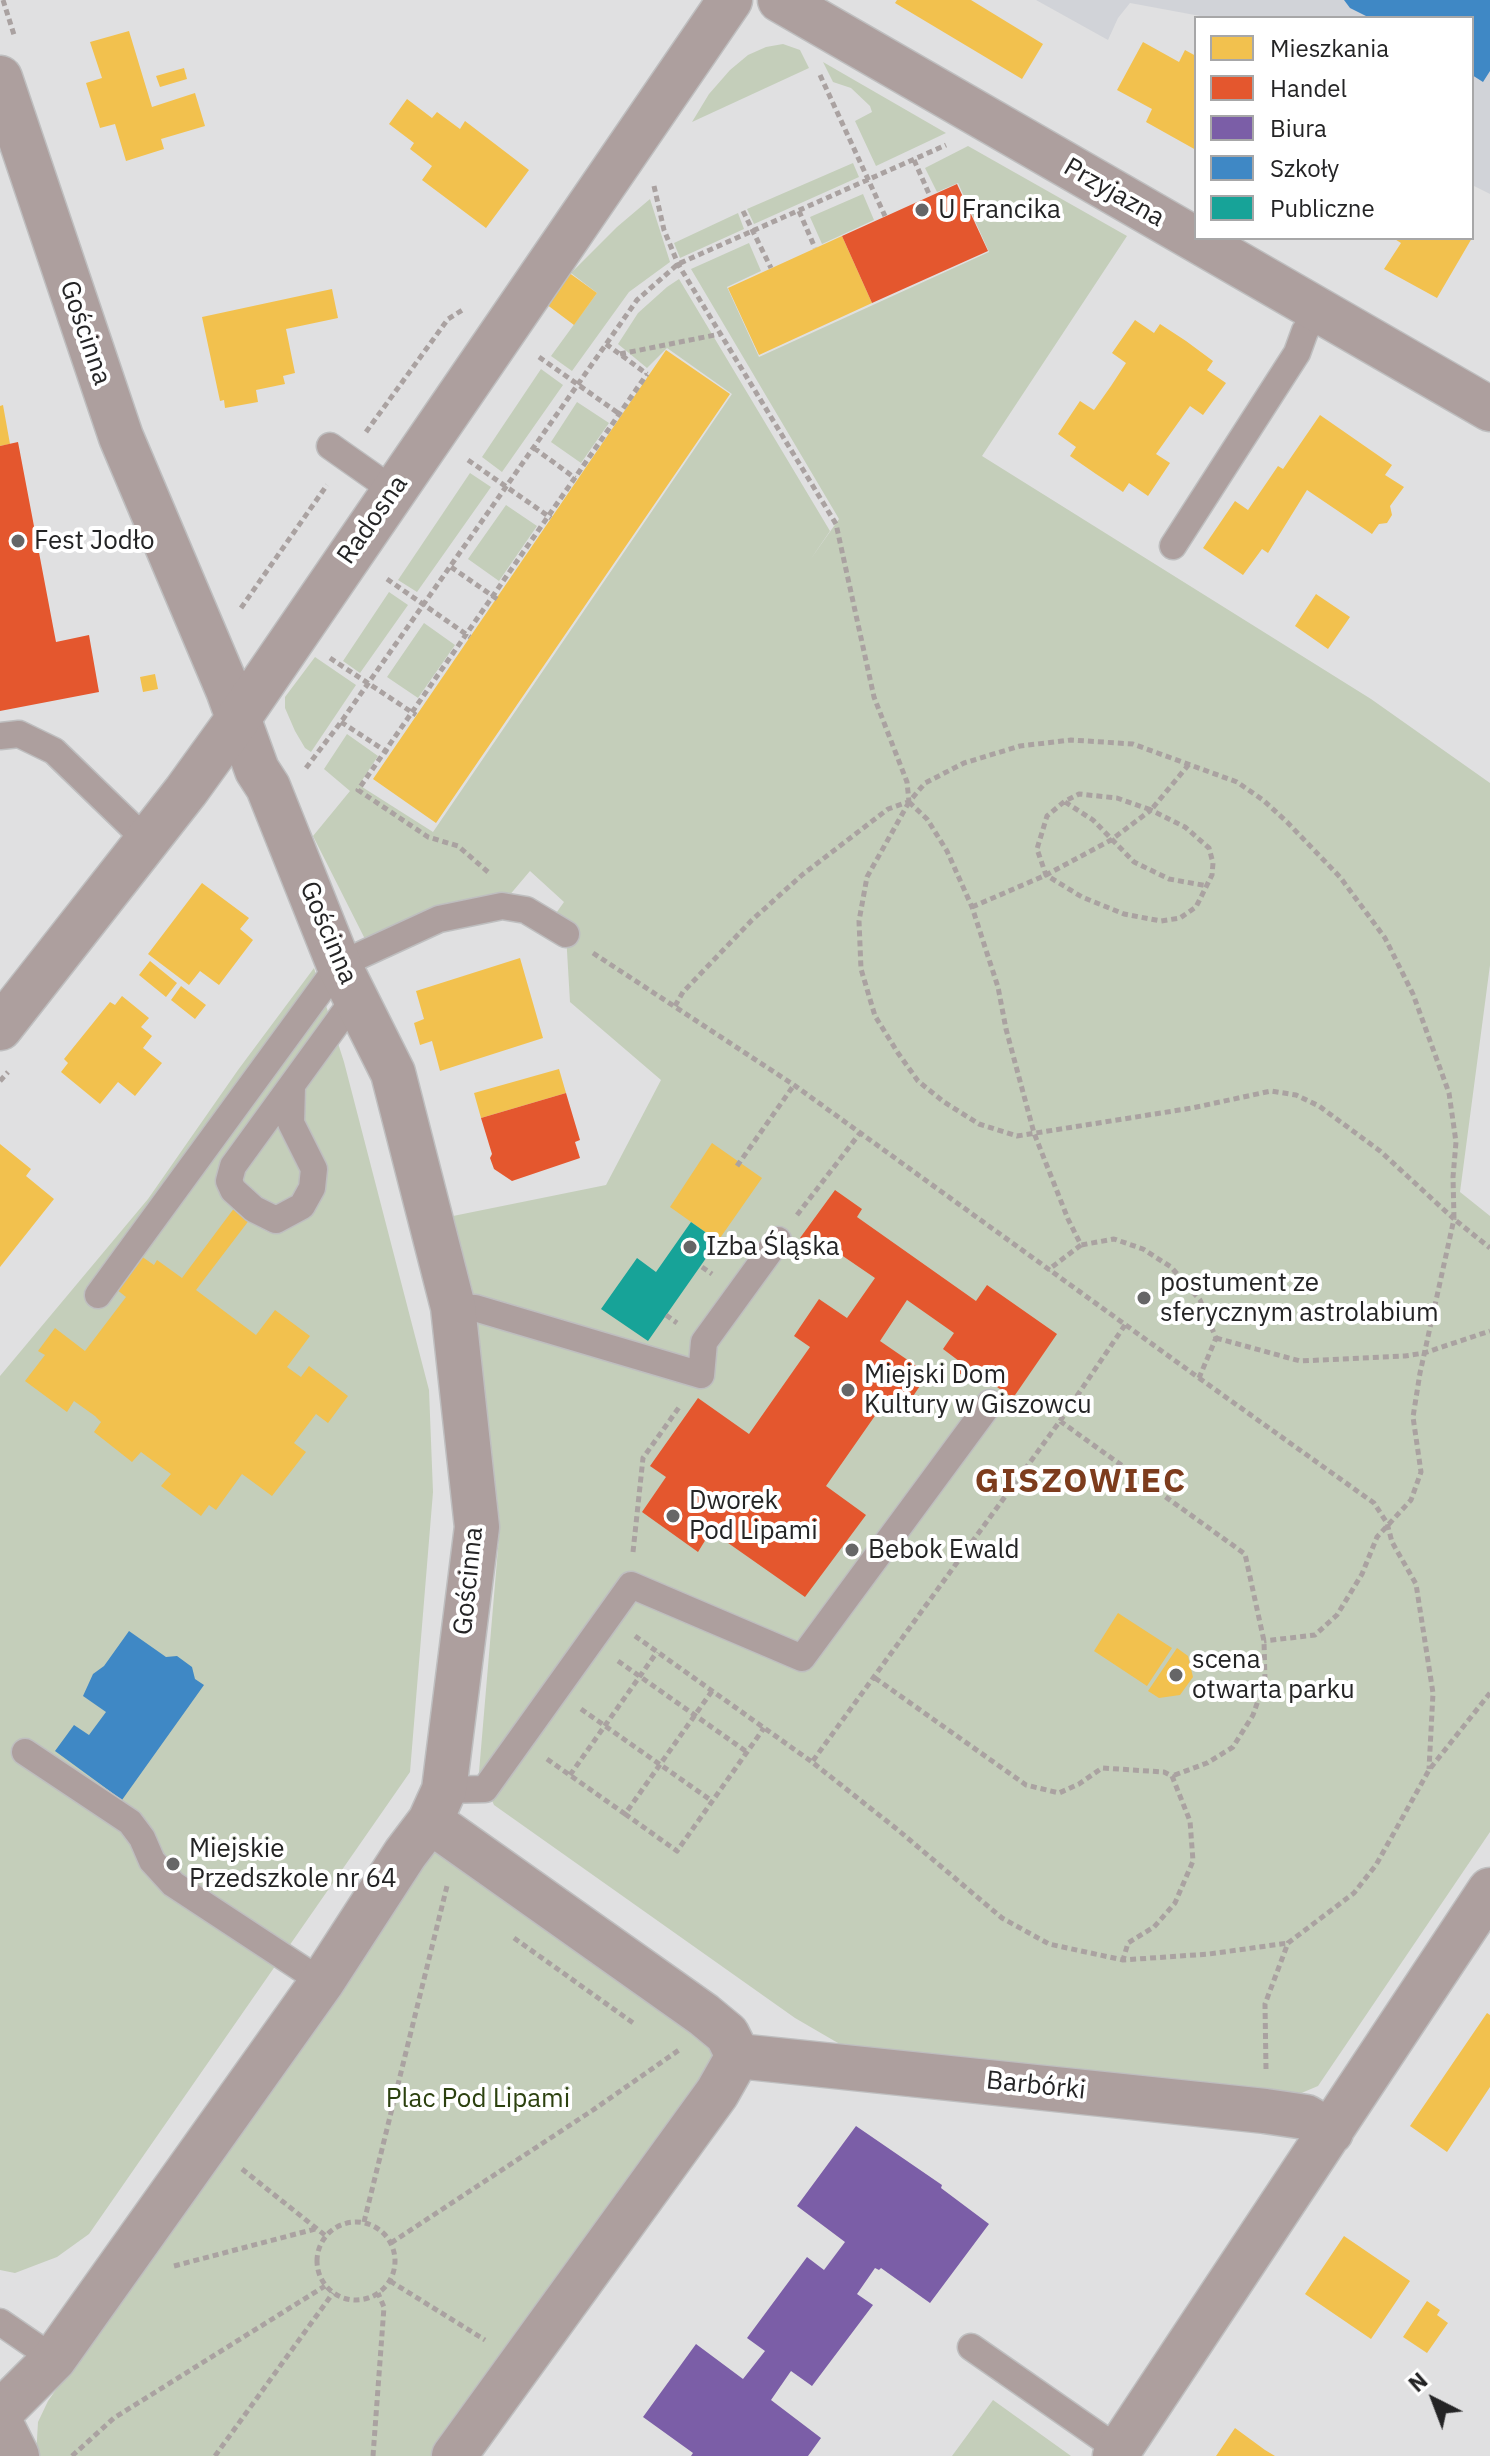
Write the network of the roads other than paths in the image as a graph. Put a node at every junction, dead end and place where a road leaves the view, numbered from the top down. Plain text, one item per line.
1 (730, 0) edge
2 (780, 0) edge
3 (0, 78) edge
4 (1194, 238) edge
5 (1197, 240) edge
6 (1319, 310) junction
7 (1490, 409) edge
8 (330, 446) dead end
9 (394, 491) junction
10 (1173, 546) dead end
11 (238, 719) junction
12 (0, 736) edge
13 (147, 841) junction
14 (566, 934) road end
15 (347, 981) junction
16 (4, 1013) edge
17 (292, 1086) junction
18 (778, 1240) road end
19 (98, 1295) dead end
20 (453, 1307) junction
21 (990, 1403) dead end
22 (25, 1752) dead end
23 (437, 1806) junction
24 (1490, 1890) edge
25 (322, 1982) junction
26 (738, 2056) junction
27 (1331, 2132) junction
28 (0, 2322) edge
29 (971, 2347) dead end
30 (54, 2359) junction
31 (0, 2413) edge
32 (0, 2422) edge
33 (1117, 2453) edge
34 (17, 2456) edge
35 (454, 2456) edge

1 - 9 street, Radosna
2 - 4 street, Przyjazna
3 - 11 street, Gościnna
5 - 6 street, Przyjazna
6 - 7 street, Przyjazna
6 - 10 lane
8 - 9 lane
9 - 11 street, Radosna
11 - 13 street, Radosna
11 - 15 street, Gościnna
12 - 13 lane
13 - 16 street, Radosna
14 - 15 lane
15 - 17 lane
15 - 19 lane
15 - 20 street, Gościnna
17 - 17 lane
18 - 20 lane
20 - 23 street, Gościnna
21 - 23 lane
22 - 25 lane
23 - 25 street
23 - 26 street
24 - 27 street
25 - 30 street
26 - 27 street, Barbórki
26 - 35 street
27 - 33 street
28 - 30 lane
29 - 33 lane
30 - 31 street
32 - 34 street

